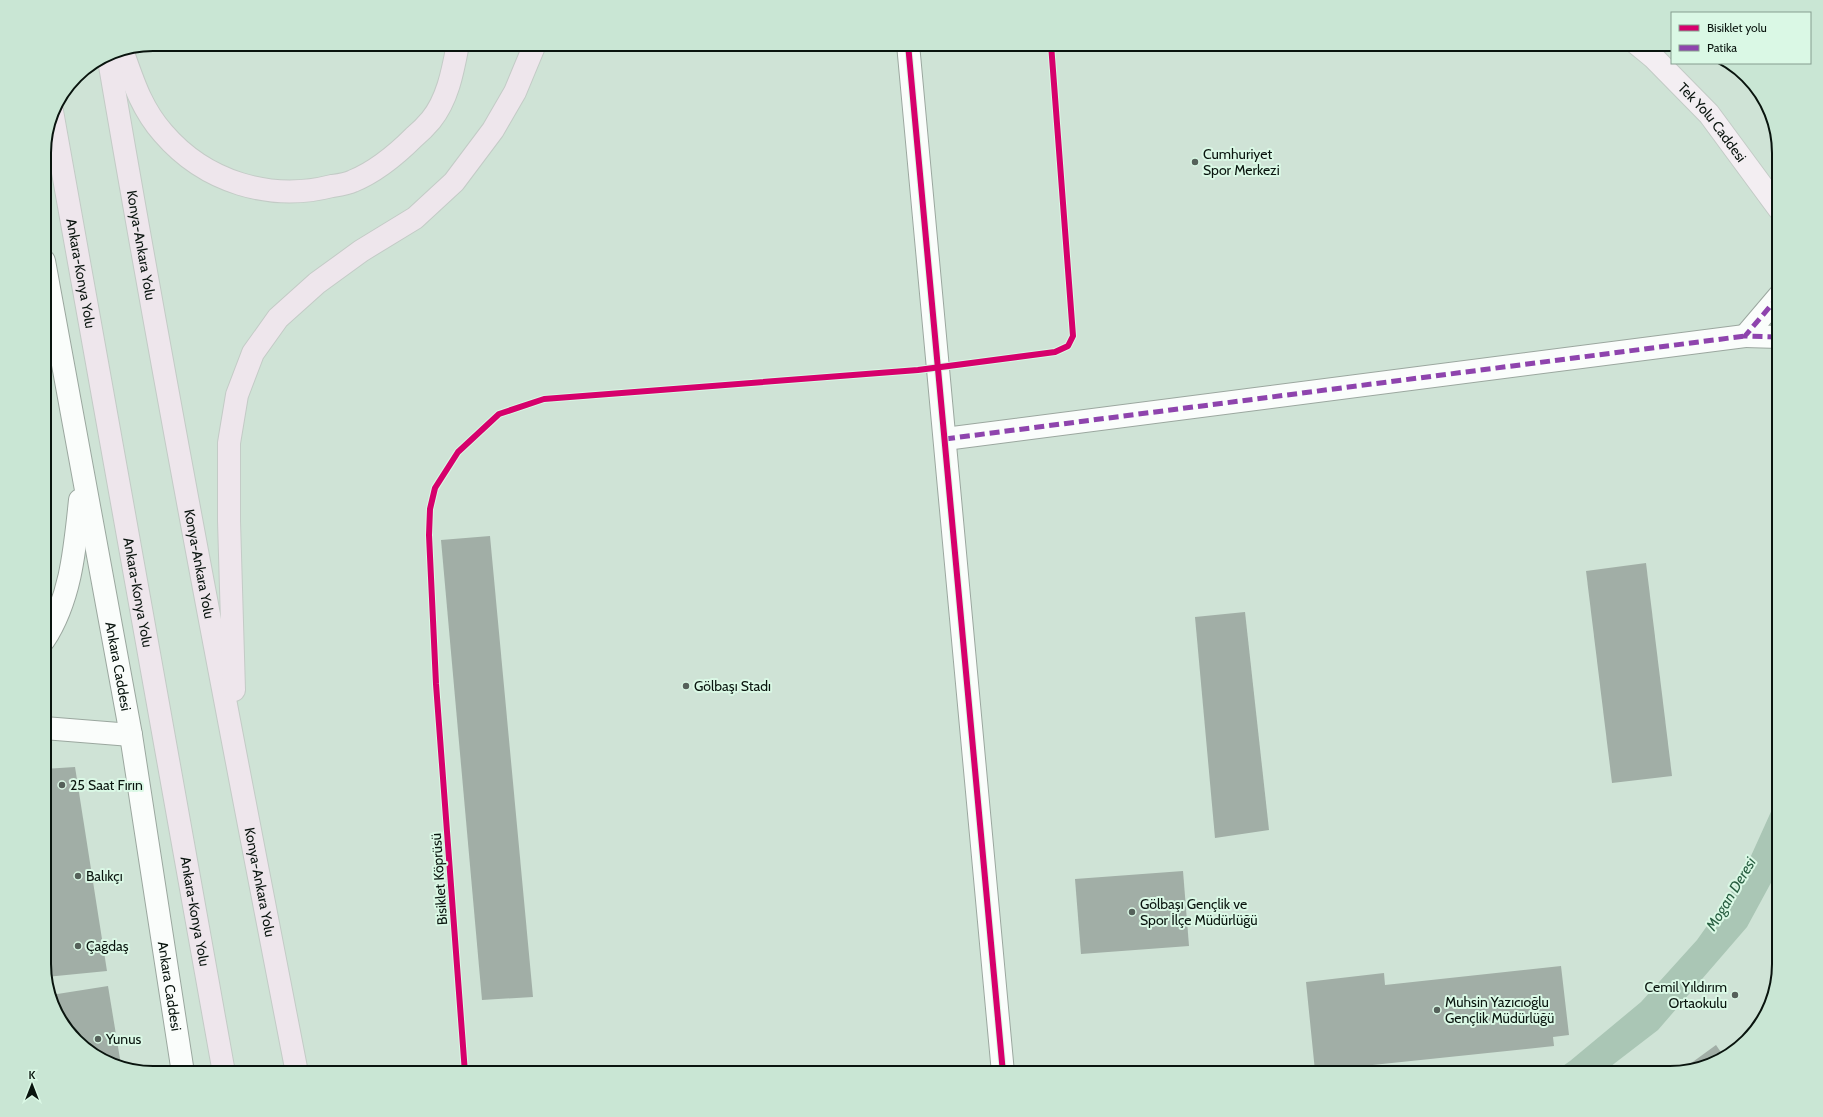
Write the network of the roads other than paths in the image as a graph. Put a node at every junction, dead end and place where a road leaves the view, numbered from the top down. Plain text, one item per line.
1 (456, 51) edge
2 (532, 51) edge
3 (909, 51) edge
4 (1646, 51) edge
5 (124, 55) edge
6 (109, 61) edge
7 (54, 125) edge
8 (1772, 200) edge
9 (51, 299) edge
10 (1772, 304) edge
11 (1745, 336) junction
12 (1772, 337) edge
13 (945, 439) junction
14 (83, 475) junction
15 (51, 627) edge
16 (51, 729) edge
17 (131, 735) junction
18 (236, 761) junction
19 (182, 1066) edge
20 (223, 1066) edge
21 (296, 1066) edge
22 (1002, 1066) edge

1 - 5 highway
2 - 18 highway
3 - 13 street
4 - 8 main road, Tek Yolu Caddesi
6 - 18 highway, Konya-Ankara Yolu
7 - 20 highway, Ankara-Konya Yolu
9 - 14 street, Ankara Caddesi
10 - 11 street
11 - 12 street
11 - 13 street
13 - 22 street
14 - 15 street
14 - 17 street, Ankara Caddesi
16 - 17 street
17 - 19 street, Ankara Caddesi
18 - 21 highway, Konya-Ankara Yolu

